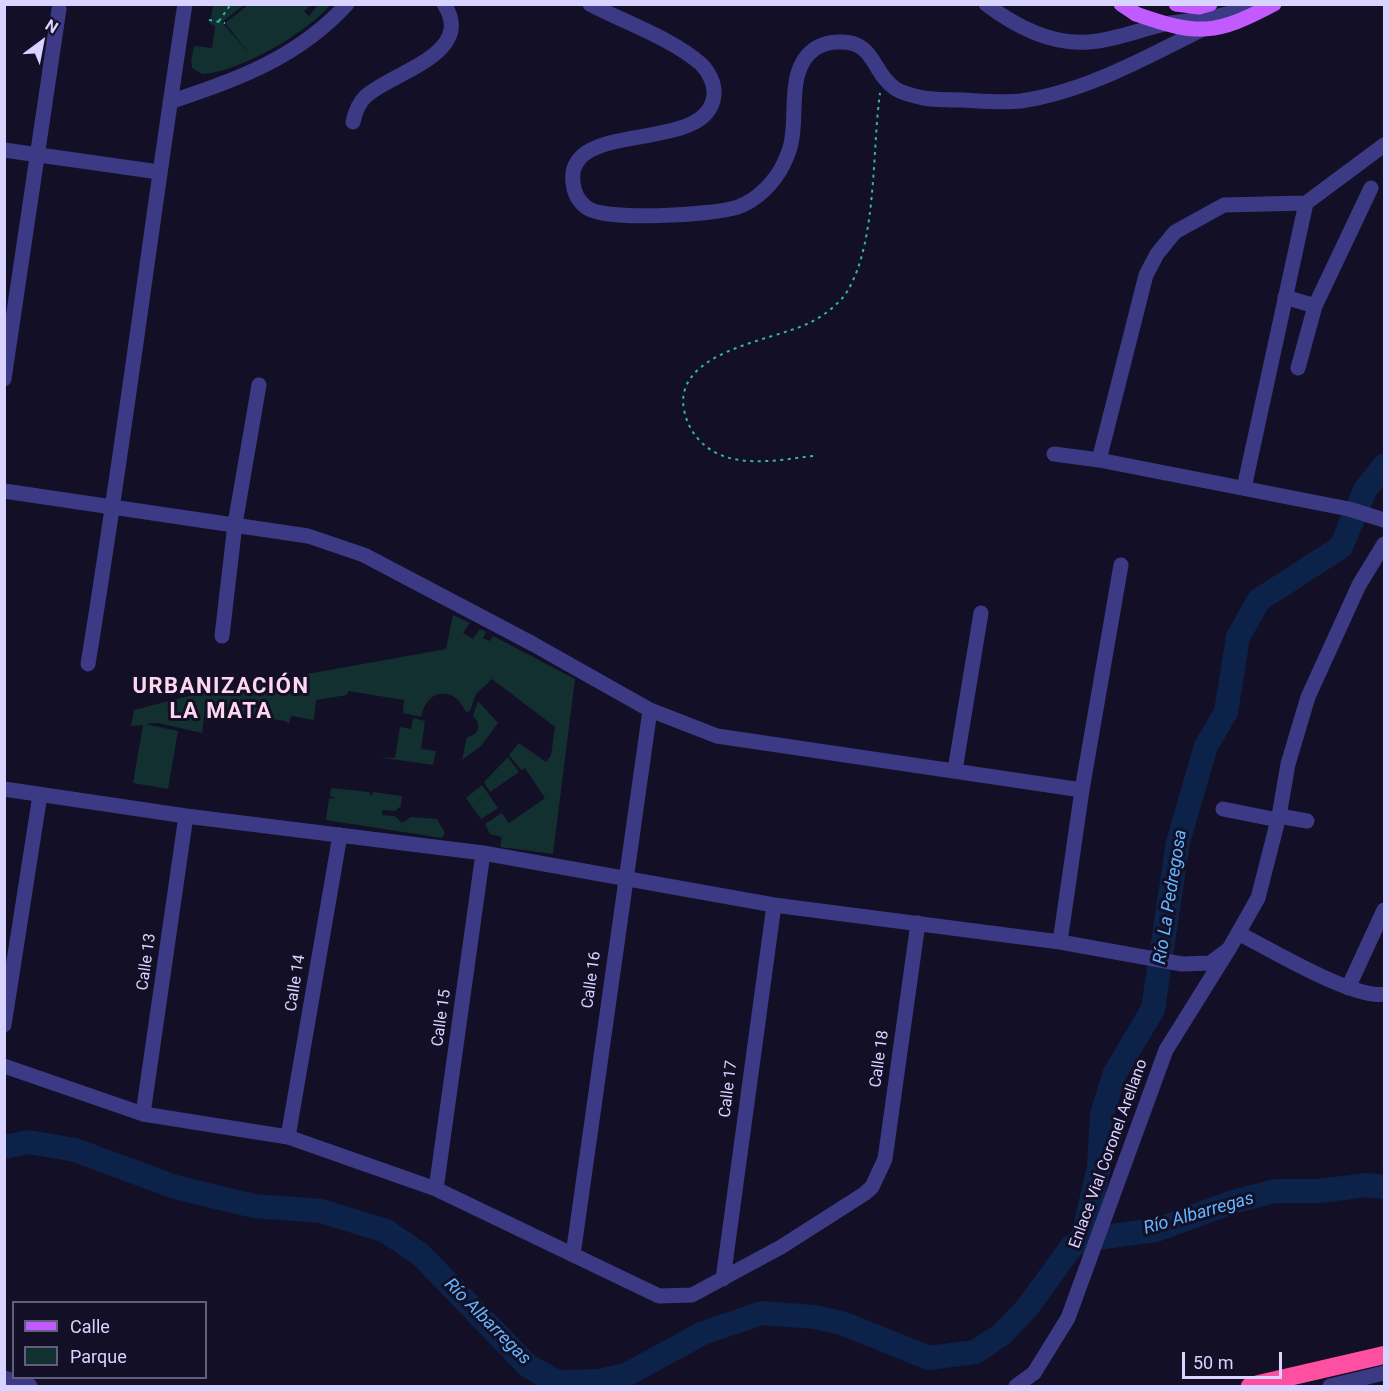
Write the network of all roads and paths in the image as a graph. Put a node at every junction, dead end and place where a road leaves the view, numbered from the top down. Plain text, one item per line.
1 (185, 4) edge
2 (231, 4) edge
3 (347, 4) edge
4 (444, 4) edge
5 (590, 4) edge
6 (986, 4) edge
7 (1121, 4) edge
8 (1176, 4) edge
9 (1210, 4) edge
10 (1251, 4) edge
11 (1274, 4) edge
12 (59, 9) dead end
13 (209, 20) dead end
14 (219, 21) junction
15 (225, 23) dead end
16 (1201, 30) junction
17 (882, 75) junction
18 (170, 102) junction
19 (353, 122) dead end
20 (1384, 145) edge
21 (4, 150) edge
22 (36, 155) junction
23 (159, 172) junction
24 (1371, 188) dead end
25 (1306, 203) junction
26 (1285, 297) junction
27 (1315, 306) junction
28 (1298, 368) dead end
29 (4, 379) edge
30 (259, 385) dead end
31 (1054, 454) dead end
32 (813, 456) dead end
33 (1100, 460) junction
34 (1244, 488) junction
35 (4, 491) edge
36 (111, 507) junction
37 (1382, 519) edge
38 (235, 524) junction
39 (1384, 544) edge
40 (1121, 565) dead end
41 (981, 614) dead end
42 (222, 636) dead end
43 (88, 664) dead end
44 (650, 710) junction
45 (955, 770) junction
46 (4, 789) edge
47 (1082, 790) junction
48 (40, 795) junction
49 (1223, 809) dead end
50 (186, 816) junction
51 (1279, 818) junction
52 (1307, 821) dead end
53 (340, 835) junction
54 (483, 853) junction
55 (624, 880) junction
56 (774, 905) junction
57 (1384, 910) edge
58 (918, 923) junction
59 (1238, 933) junction
60 (1060, 942) junction
61 (1229, 950) junction
62 (1348, 988) junction
63 (1384, 994) edge
64 (4, 1025) edge
65 (4, 1066) edge
66 (143, 1114) junction
67 (288, 1137) junction
68 (436, 1189) junction
69 (573, 1255) junction
70 (723, 1279) junction
71 (1384, 1355) edge
72 (1384, 1373) edge
73 (4, 1378) edge
74 (30, 1386) edge
75 (1016, 1386) edge
76 (1250, 1386) edge
77 (1330, 1386) edge

1 - 18 street
2 - 14 path
3 - 18 street
4 - 19 street
5 - 17 street
6 - 10 street
7 - 16 main road, bridge
8 - 9 main road
11 - 16 main road, bridge
12 - 22 street
13 - 14 path
14 - 15 path
16 - 17 street
17 - 32 path
18 - 23 street
20 - 25 street
21 - 22 street
22 - 23 street
22 - 29 street
23 - 36 street
24 - 27 street
25 - 26 street
25 - 33 street
26 - 27 street
26 - 34 street
27 - 28 street
30 - 38 street
31 - 33 street
33 - 34 street
34 - 37 street
35 - 36 street
36 - 38 street
36 - 43 street
38 - 42 street
38 - 44 street
39 - 51 street, Enlace Vial Coronel Arellano
40 - 47 street
41 - 45 street
44 - 45 street
44 - 55 street, Calle 16
45 - 47 street
46 - 48 street
47 - 60 street
48 - 50 street
48 - 64 street
49 - 51 street
50 - 53 street
50 - 66 street, Calle 13
51 - 52 street
51 - 59 street, Enlace Vial Coronel Arellano
53 - 54 street
53 - 67 street, Calle 14
54 - 55 street
54 - 68 street, Calle 15
55 - 56 street
55 - 69 street, Calle 16
56 - 58 street
56 - 70 street, Calle 17
57 - 62 street
58 - 60 street
58 - 70 street, Calle 18
59 - 61 street, Enlace Vial Coronel Arellano
59 - 62 street
60 - 61 street
61 - 75 street, Enlace Vial Coronel Arellano
62 - 63 street
65 - 66 street
66 - 67 street
67 - 68 street
68 - 69 street
69 - 70 street
71 - 76 highway
72 - 77 street
73 - 74 street

